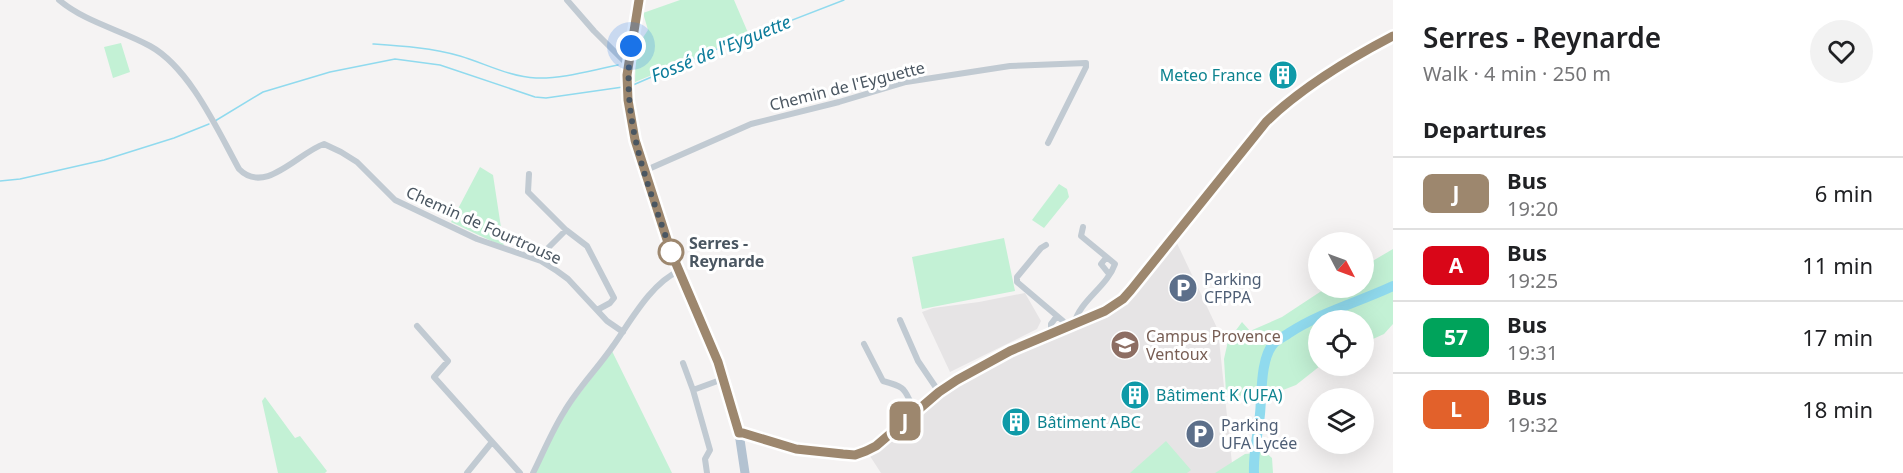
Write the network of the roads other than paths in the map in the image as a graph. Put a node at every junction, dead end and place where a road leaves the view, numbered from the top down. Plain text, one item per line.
1 (59, 0) edge
2 (567, 0) edge
3 (639, 0) edge
4 (1393, 36) edge
5 (628, 63) junction
6 (1048, 143) dead end
7 (644, 171) junction
8 (529, 174) dead end
9 (1083, 227) dead end
10 (567, 230) junction
11 (1046, 245) dead end
12 (540, 261) junction
13 (679, 271) junction
14 (597, 310) junction
15 (1057, 316) junction
16 (900, 320) dead end
17 (1074, 324) junction
18 (417, 326) dead end
19 (1066, 327) junction
20 (623, 332) junction
21 (1051, 333) junction
22 (864, 344) dead end
23 (683, 363) dead end
24 (723, 379) junction
25 (693, 390) junction
26 (939, 392) junction
27 (916, 412) junction
28 (739, 433) junction
29 (492, 442) junction
30 (467, 473) edge
31 (520, 473) edge
32 (532, 473) edge
33 (707, 473) edge
34 (745, 473) edge

1 - 12 street, Chemin de Fourtrouse
2 - 5 street
3 - 5 main road
4 - 17 street
5 - 7 main road
6 - 7 street, Chemin de l'Eyguette
7 - 13 main road
8 - 10 street
9 - 17 street
10 - 12 street
10 - 14 street
11 - 15 street
12 - 14 street, Chemin de Fourtrouse
13 - 20 street
13 - 24 main road
14 - 20 street, Chemin de Fourtrouse
15 - 19 street
15 - 21 street
16 - 26 street
17 - 19 street
18 - 29 street
19 - 21 street
20 - 32 street
21 - 26 street
22 - 27 street
23 - 25 street
24 - 25 street
24 - 28 main road
25 - 33 street
26 - 27 street
27 - 28 street
28 - 34 main road
29 - 30 street
29 - 31 street

